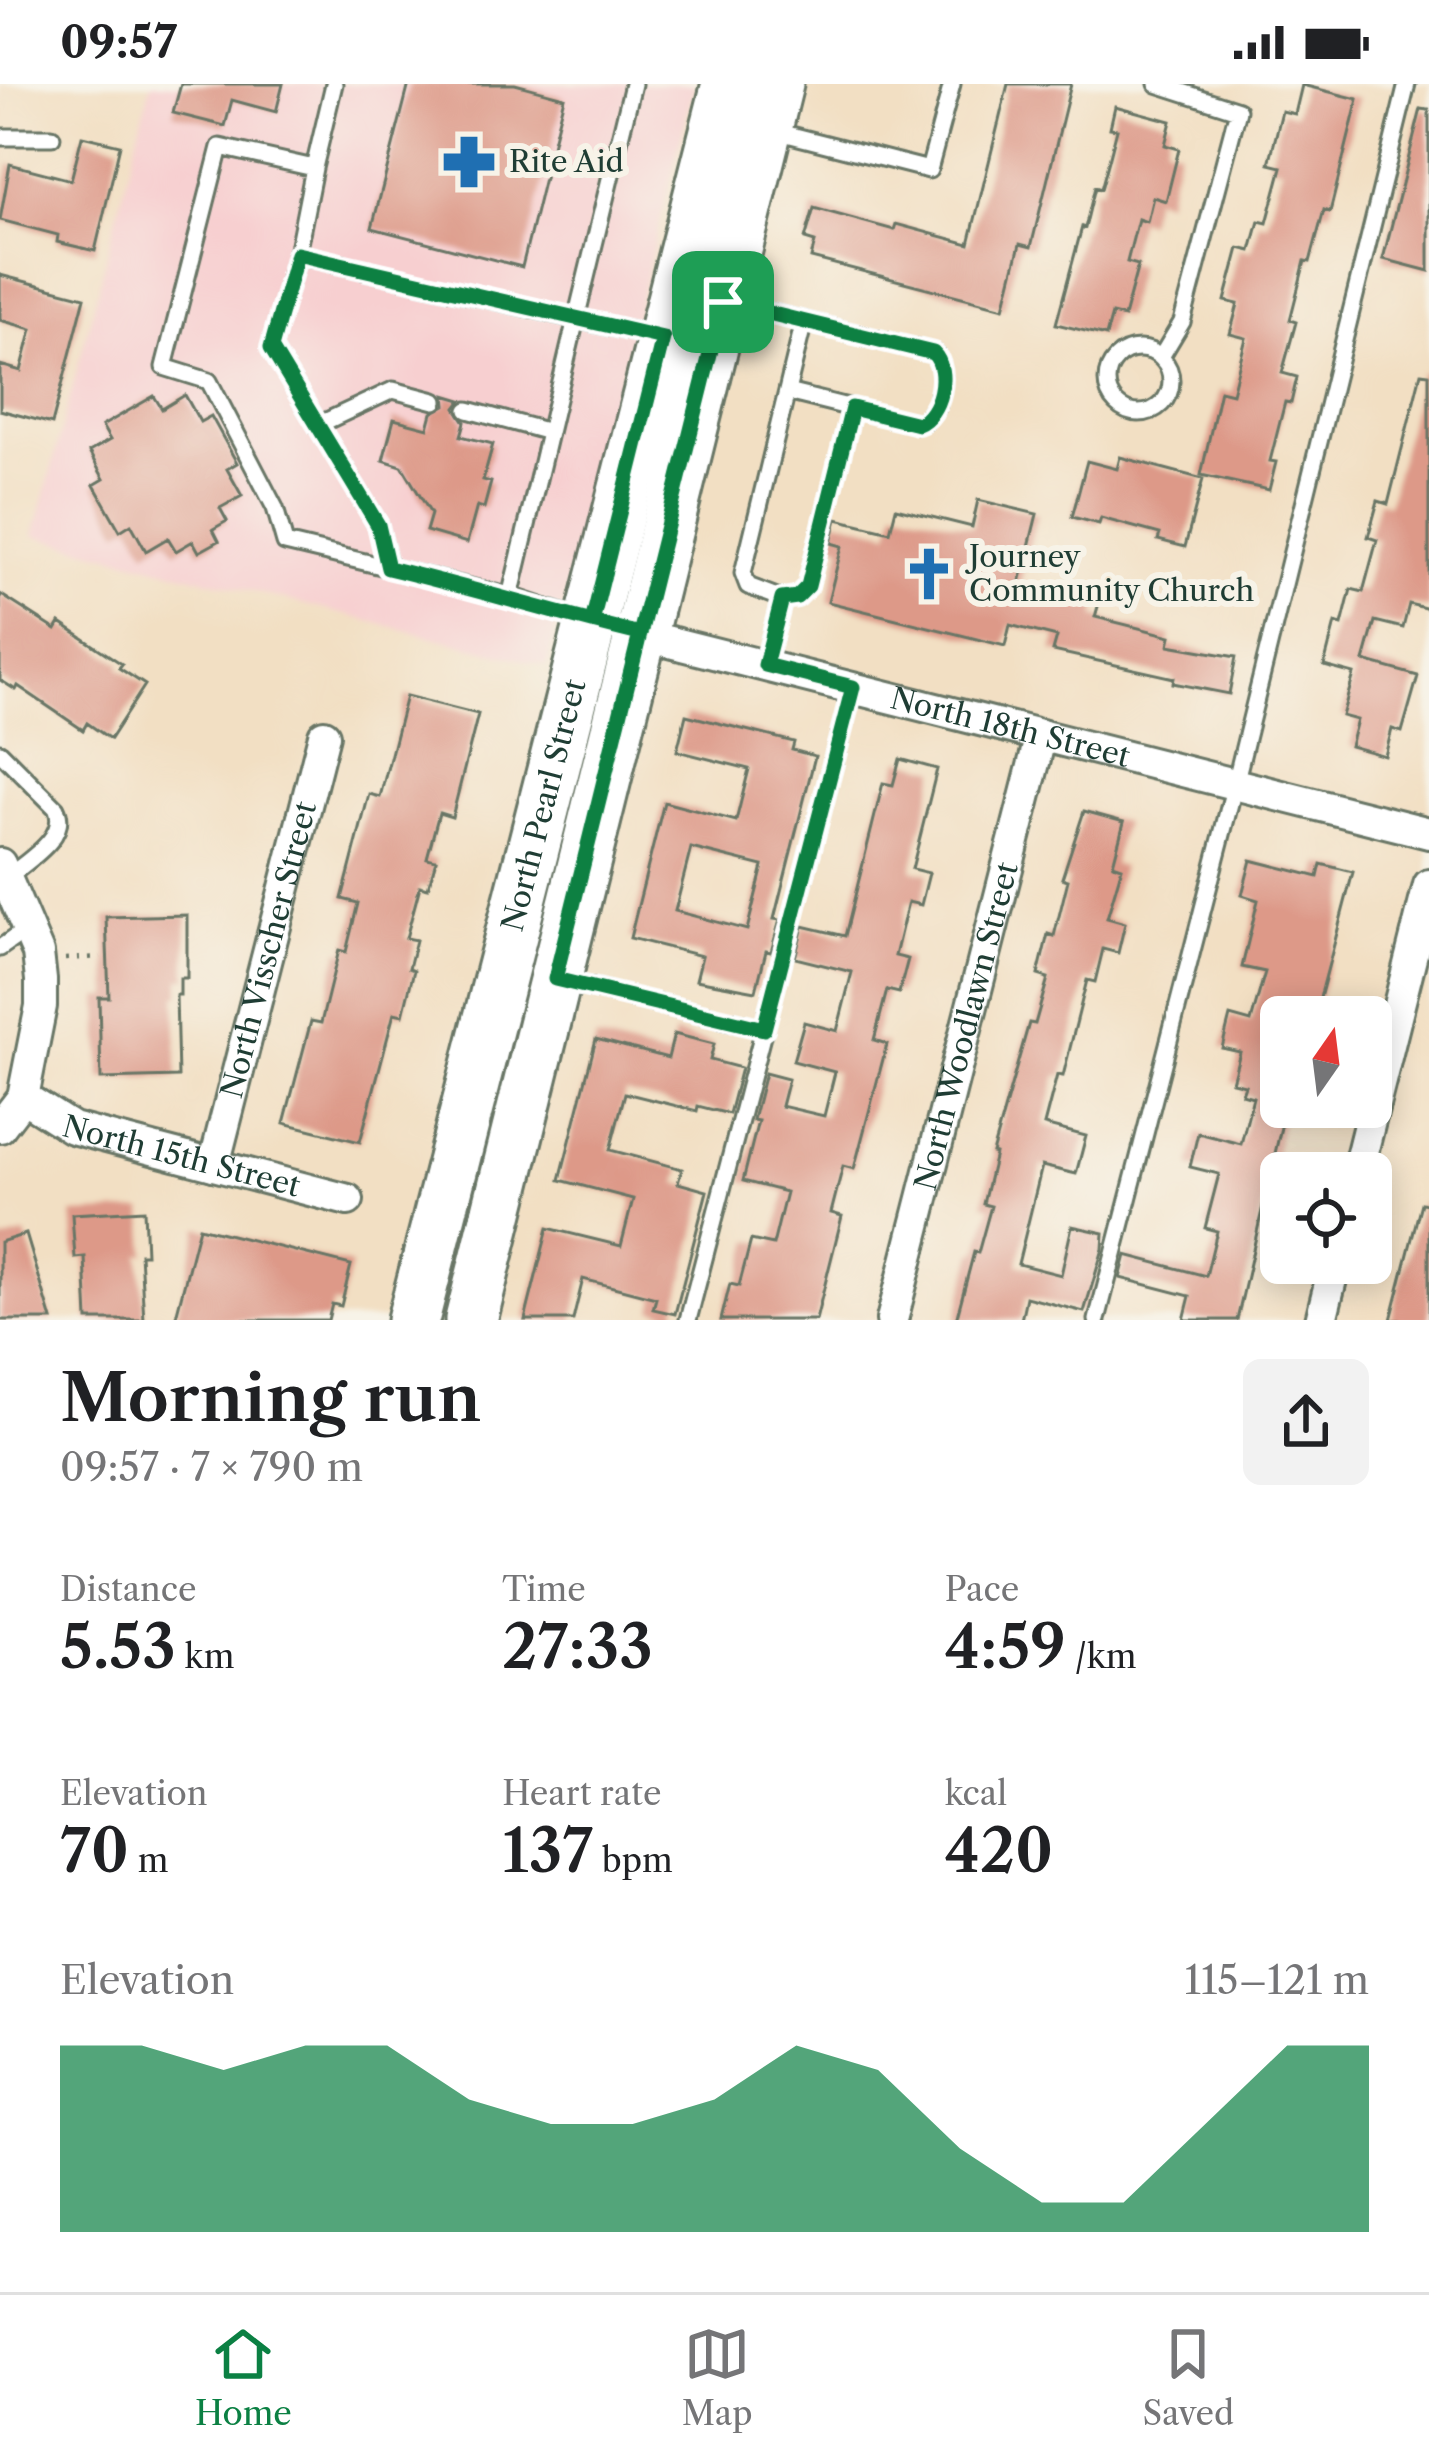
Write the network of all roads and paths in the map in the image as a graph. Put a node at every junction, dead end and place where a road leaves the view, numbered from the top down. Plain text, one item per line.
1 (334, 84) edge
2 (633, 84) edge
3 (728, 84) edge
4 (952, 84) edge
5 (1157, 84) edge
6 (1407, 84) edge
7 (771, 106) edge
8 (0, 136) edge
9 (52, 137) dead end
10 (314, 168) junction
11 (297, 254) junction
12 (723, 302) junction
13 (576, 319) junction
14 (804, 321) junction
15 (663, 338) junction
16 (1161, 357) junction
17 (787, 392) junction
18 (436, 401) dead end
19 (852, 408) junction
20 (468, 410) dead end
21 (320, 424) junction
22 (550, 432) junction
23 (388, 568) junction
24 (510, 597) junction
25 (782, 599) junction
26 (616, 628) junction
27 (765, 665) junction
28 (853, 687) junction
29 (324, 735) dead end
30 (1041, 735) junction
31 (0, 752) edge
32 (1235, 784) junction
33 (1429, 833) edge
34 (8, 880) edge
35 (1429, 885) edge
36 (27, 928) junction
37 (0, 948) edge
38 (555, 979) junction
39 (764, 1029) junction
40 (22, 1097) junction
41 (0, 1126) edge
42 (1362, 1152) edge
43 (214, 1165) junction
44 (348, 1200) dead end
45 (1330, 1284) edge
46 (412, 1320) edge
47 (471, 1320) edge
48 (688, 1320) edge
49 (892, 1320) edge
50 (1097, 1320) edge
51 (1321, 1320) edge

1 - 10 lane
2 - 13 lane
3 - 15 main road, North Pearl Street
4 - 7 lane
5 - 16 lane
6 - 32 lane
7 - 12 main road, North Pearl Street
8 - 9 lane
10 - 11 lane
10 - 23 lane
11 - 13 lane
11 - 21 lane
12 - 14 lane
12 - 26 main road, North Pearl Street
13 - 15 lane
13 - 22 lane
14 - 17 lane
14 - 19 lane
15 - 26 main road, North Pearl Street
16 - 16 lane
17 - 19 lane
17 - 25 lane
18 - 21 lane
19 - 25 lane
20 - 22 lane
21 - 23 lane
22 - 24 lane
23 - 24 lane
24 - 26 lane
25 - 27 lane
26 - 27 street, North 18th Street
26 - 38 main road, North Pearl Street
26 - 46 main road, North Pearl Street
27 - 28 street, North 18th Street
28 - 30 street, North 18th Street
28 - 39 lane
29 - 43 street, North Visscher Street
30 - 32 street, North 18th Street
30 - 49 street, North Woodlawn Street
31 - 34 lane
32 - 33 street, North 18th Street
32 - 50 lane
34 - 36 street
35 - 42 street
36 - 37 lane
36 - 40 street
38 - 39 lane
38 - 47 main road, North Pearl Street
39 - 48 lane
40 - 41 street
40 - 43 street, North 15th Street
43 - 44 street, North 15th Street
45 - 51 street

